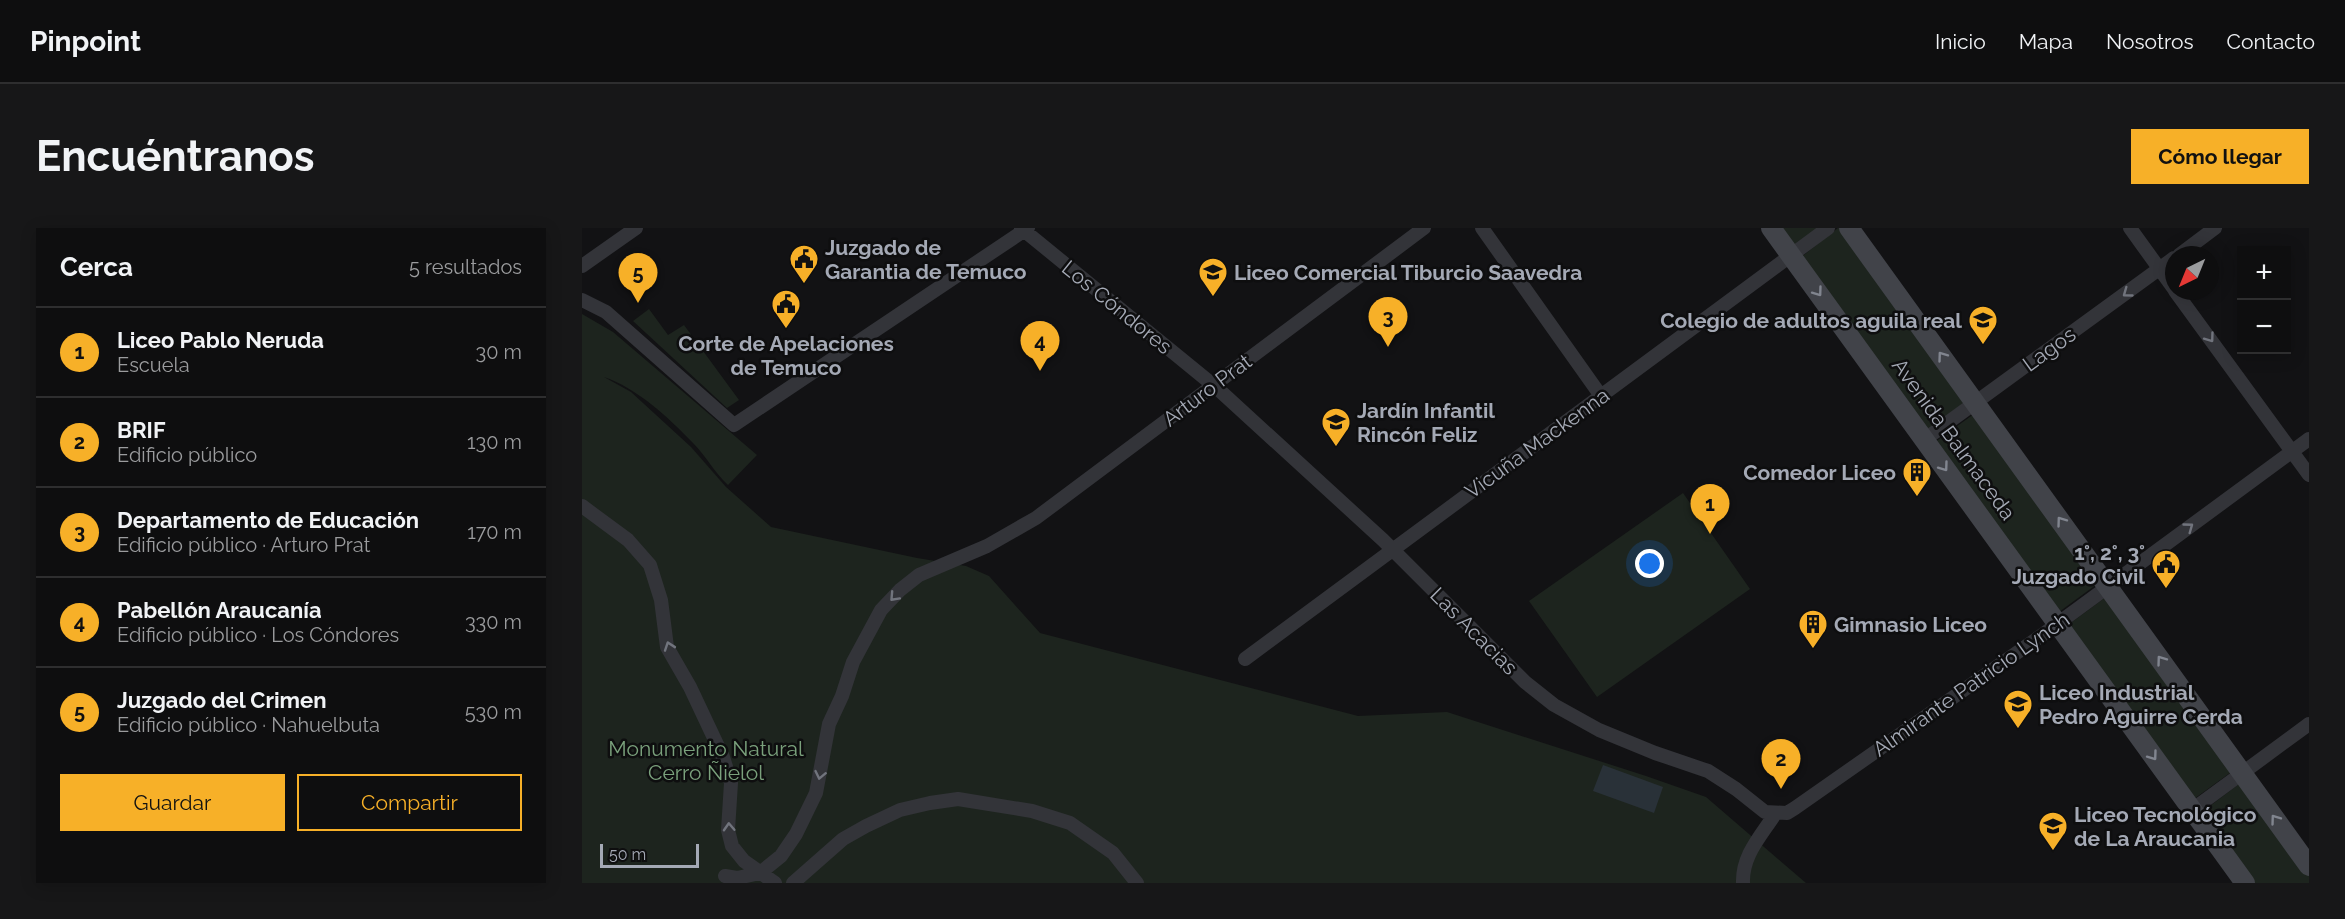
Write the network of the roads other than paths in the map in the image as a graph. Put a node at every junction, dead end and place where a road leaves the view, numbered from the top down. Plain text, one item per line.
1 (636, 228) edge
2 (1424, 228) edge
3 (1482, 228) edge
4 (1771, 228) edge
5 (1828, 228) edge
6 (1849, 228) edge
7 (2130, 228) edge
8 (2216, 228) edge
9 (1024, 229) edge
10 (2191, 246) edge
11 (1791, 255) junction
12 (2165, 265) edge
13 (582, 266) edge
14 (2159, 269) junction
15 (2165, 277) edge
16 (582, 300) edge
17 (2182, 300) edge
18 (1213, 385) junction
19 (1601, 396) junction
20 (1976, 403) junction
21 (2309, 439) edge
22 (1924, 440) junction
23 (2292, 452) junction
24 (2309, 475) edge
25 (582, 506) edge
26 (1393, 550) junction
27 (2108, 586) junction
28 (2057, 624) junction
29 (1245, 659) dead end
30 (2309, 724) edge
31 (2242, 774) junction
32 (2192, 810) junction
33 (1775, 814) junction
34 (2309, 866) edge
35 (760, 873) junction
36 (725, 876) dead end
37 (775, 883) edge
38 (793, 883) edge
39 (1137, 883) edge
40 (1743, 883) edge
41 (2245, 883) edge

1 - 13 street
2 - 18 street, Arturo Prat
3 - 19 street
4 - 11 main road, Avenida Balmaceda
5 - 11 street, Vicuña Mackenna
20 -> 6 main road, Avenida Balmaceda
7 - 14 street
8 - 10 street
9 - 16 street
9 - 18 street, Los Cóndores
11 - 19 street, Vicuña Mackenna
11 -> 22 main road, Avenida Balmaceda
12 - 14 street, Lagos
14 - 15 street
14 -> 20 street, Lagos
17 -> 23 street
18 - 26 street, Las Acacias
18 -> 35 street, Arturo Prat
19 - 26 street, Vicuña Mackenna
20 - 22 street, Lagos
27 -> 20 main road, Avenida Balmaceda
21 - 23 street, Almirante Patricio Lynch
22 -> 28 main road, Avenida Balmaceda
23 - 24 street
27 -> 23 street, Almirante Patricio Lynch
35 -> 25 street
26 - 29 street, Vicuña Mackenna
26 - 33 street, Las Acacias
27 - 28 street, Almirante Patricio Lynch
31 -> 27 main road, Avenida Balmaceda
28 -> 32 main road, Avenida Balmaceda
28 - 33 street, Almirante Patricio Lynch
30 - 31 street
31 - 32 street
34 -> 31 main road, Avenida Balmaceda
32 - 41 main road, Avenida Balmaceda
33 - 40 street
35 - 36 street
35 - 37 street
38 - 39 street

